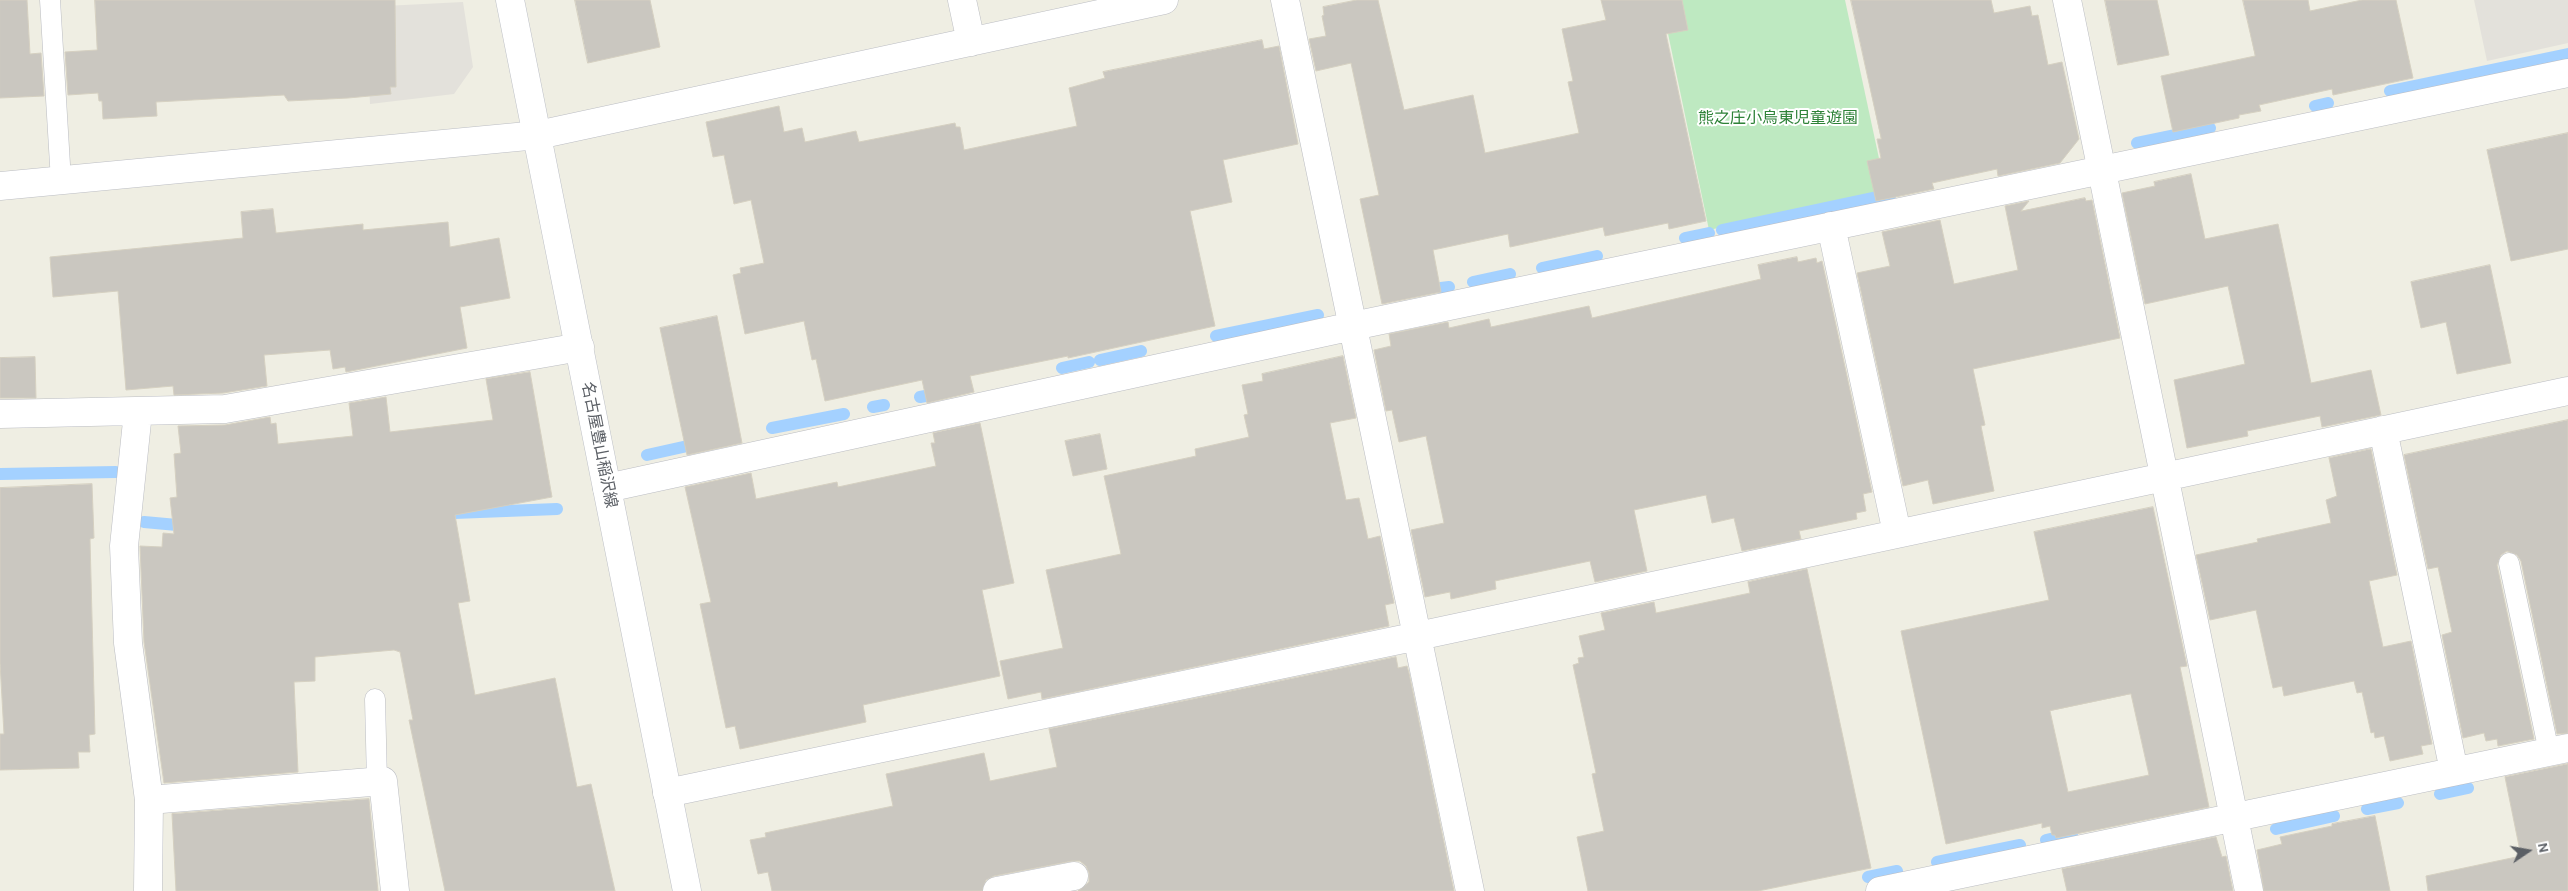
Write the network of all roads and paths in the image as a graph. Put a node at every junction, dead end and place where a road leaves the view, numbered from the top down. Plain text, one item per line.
1 (50, 0) edge
2 (510, 0) edge
3 (962, 0) edge
4 (1164, 0) edge
5 (1285, 0) edge
6 (2067, 0) edge
7 (971, 42) junction
8 (2568, 72) edge
9 (538, 136) junction
10 (2102, 168) junction
11 (61, 181) junction
12 (0, 186) edge
13 (1830, 226) junction
14 (1353, 326) junction
15 (580, 347) junction
16 (2568, 391) edge
17 (138, 412) junction
18 (0, 414) edge
19 (2383, 430) junction
20 (2165, 476) junction
21 (608, 488) junction
22 (1897, 534) junction
23 (2509, 563) dead end
24 (1418, 636) junction
25 (375, 699) dead end
26 (2559, 750) edge
27 (2454, 772) junction
28 (377, 782) junction
29 (667, 793) junction
30 (149, 800) junction
31 (2234, 817) junction
32 (1074, 876) dead end
33 (148, 891) edge
34 (395, 891) edge
35 (687, 891) edge
36 (997, 891) edge
37 (1470, 891) edge
38 (1880, 891) edge
39 (2250, 891) edge

1 - 11 lane
2 - 9 street, 名古屋豊山稲沢線
3 - 7 street
4 - 7 street
5 - 14 street
6 - 10 street
7 - 9 street
8 - 10 street
9 - 11 street
9 - 15 street, 名古屋豊山稲沢線
10 - 13 street
10 - 20 street
11 - 12 street
13 - 14 street
13 - 22 street
14 - 21 street
14 - 24 street
15 - 17 street
15 - 21 street, 名古屋豊山稲沢線
16 - 19 street
17 - 18 street
17 - 30 street
19 - 20 street
19 - 27 street
20 - 22 street
20 - 31 street
21 - 29 street, 名古屋豊山稲沢線
22 - 24 street
23 - 26 lane
24 - 29 street
24 - 37 street
25 - 28 lane
26 - 27 street
27 - 31 street
28 - 30 street
28 - 34 street
29 - 35 street, 名古屋豊山稲沢線
30 - 33 street
31 - 38 street
31 - 39 street
32 - 36 street

